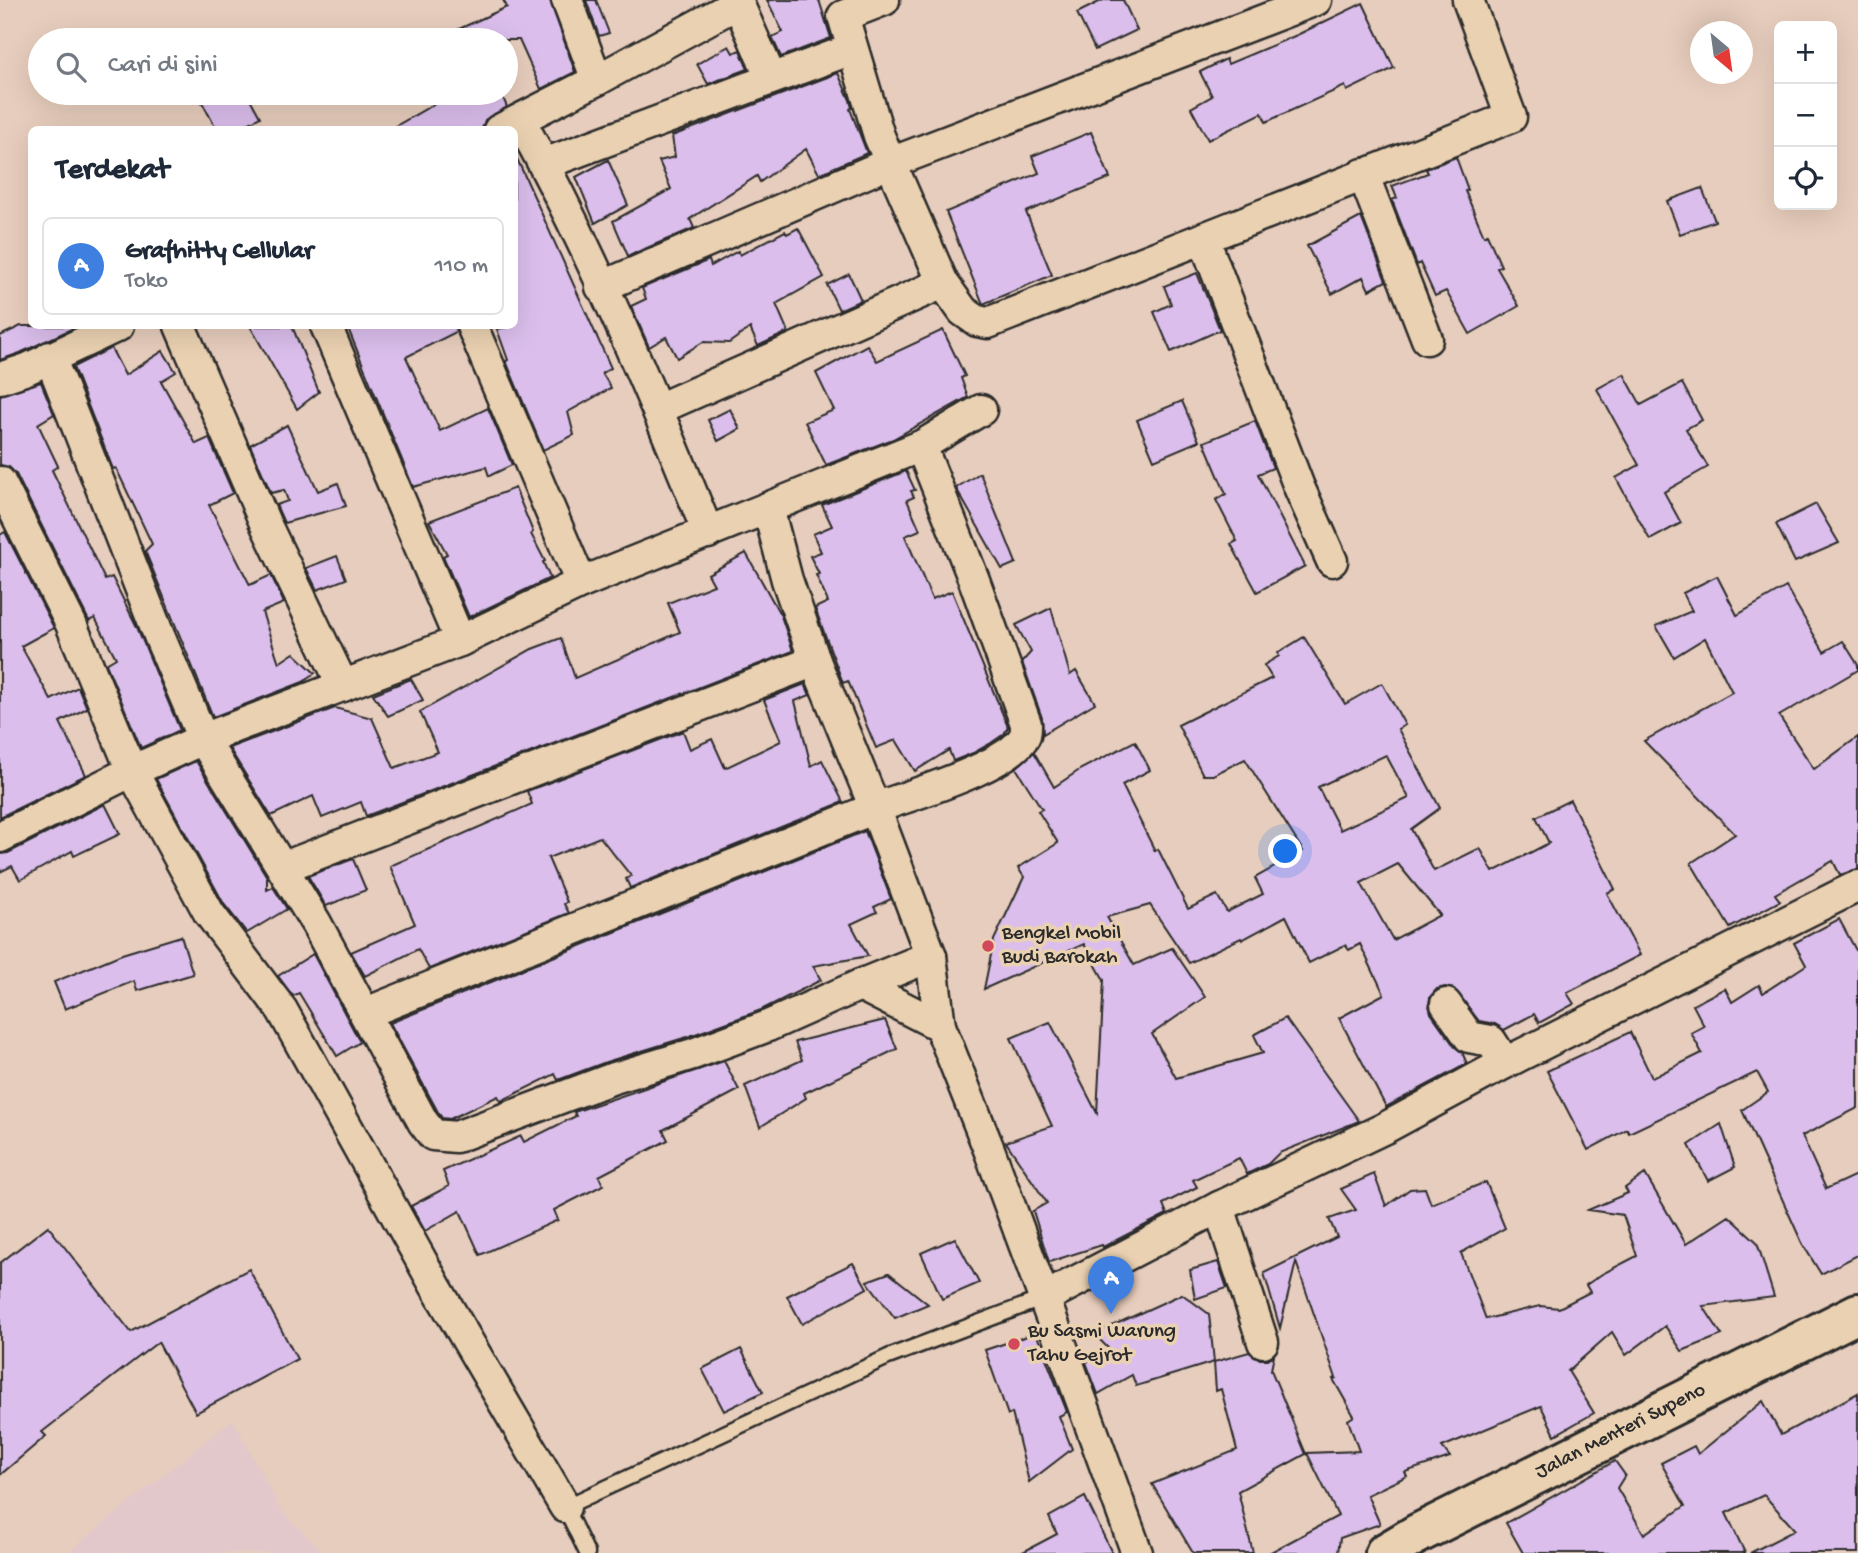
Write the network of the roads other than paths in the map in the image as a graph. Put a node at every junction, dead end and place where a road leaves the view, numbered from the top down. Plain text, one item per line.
1 (567, 0) edge
2 (884, 0) edge
3 (1316, 0) edge
4 (1468, 0) edge
5 (738, 1) edge
6 (852, 49) junction
7 (771, 78) junction
8 (597, 80) junction
9 (510, 125) edge
10 (518, 134) edge
11 (891, 163) junction
12 (544, 164) junction
13 (1363, 174) junction
14 (1204, 239) junction
15 (943, 283) junction
16 (601, 287) junction
17 (111, 329) edge
18 (181, 329) edge
19 (327, 329) edge
20 (473, 329) edge
21 (1427, 340) dead end
22 (50, 357) junction
23 (0, 378) edge
24 (658, 409) junction
25 (981, 410) dead end
26 (921, 446) junction
27 (0, 482) edge
28 (768, 508) junction
29 (708, 533) junction
30 (1332, 561) dead end
31 (581, 583) junction
32 (460, 641) junction
33 (815, 661) junction
34 (343, 686) junction
35 (203, 739) junction
36 (132, 771) junction
37 (875, 808) junction
38 (0, 837) edge
39 (284, 867) junction
40 (1858, 886) edge
41 (931, 956) junction
42 (860, 985) junction
43 (1446, 1004) dead end
44 (366, 1013) junction
45 (940, 1026) junction
46 (1505, 1063) junction
47 (1219, 1207) junction
48 (1044, 1298) junction
49 (1858, 1313) edge
50 (1263, 1342) dead end
51 (565, 1507) junction
52 (1422, 1544) edge
53 (587, 1553) edge
54 (1137, 1553) edge
55 (1385, 1553) edge

1 - 8 street
2 - 6 street
3 - 11 street
4 - 13 street
5 - 7 street
5 - 8 street
6 - 7 street
6 - 11 street
7 - 12 street
8 - 9 street
10 - 12 street
11 - 15 street
11 - 16 street
12 - 16 street
13 - 14 street
13 - 21 street
14 - 15 street
14 - 30 street
15 - 24 street
16 - 24 street
17 - 22 street
18 - 34 street
19 - 32 street
20 - 31 street
22 - 23 street
22 - 35 street
24 - 29 street
25 - 26 street
26 - 28 street
26 - 37 street
27 - 36 street
28 - 29 street
28 - 33 street
29 - 31 street
31 - 32 street
32 - 34 street
33 - 37 street
33 - 39 street
34 - 35 street
35 - 36 street
35 - 39 street
36 - 38 street
36 - 51 street
37 - 41 street
37 - 44 street
39 - 44 street
40 - 46 street
41 - 42 street
41 - 45 street
42 - 44 street
42 - 45 street
43 - 46 street
45 - 48 street
46 - 47 street
47 - 48 street
47 - 50 street
48 - 51 lane
48 - 54 street
49 - 52 main road, Jalan Menteri Supeno
51 - 53 lane
52 - 55 main road, Jalan Menteri Supeno

